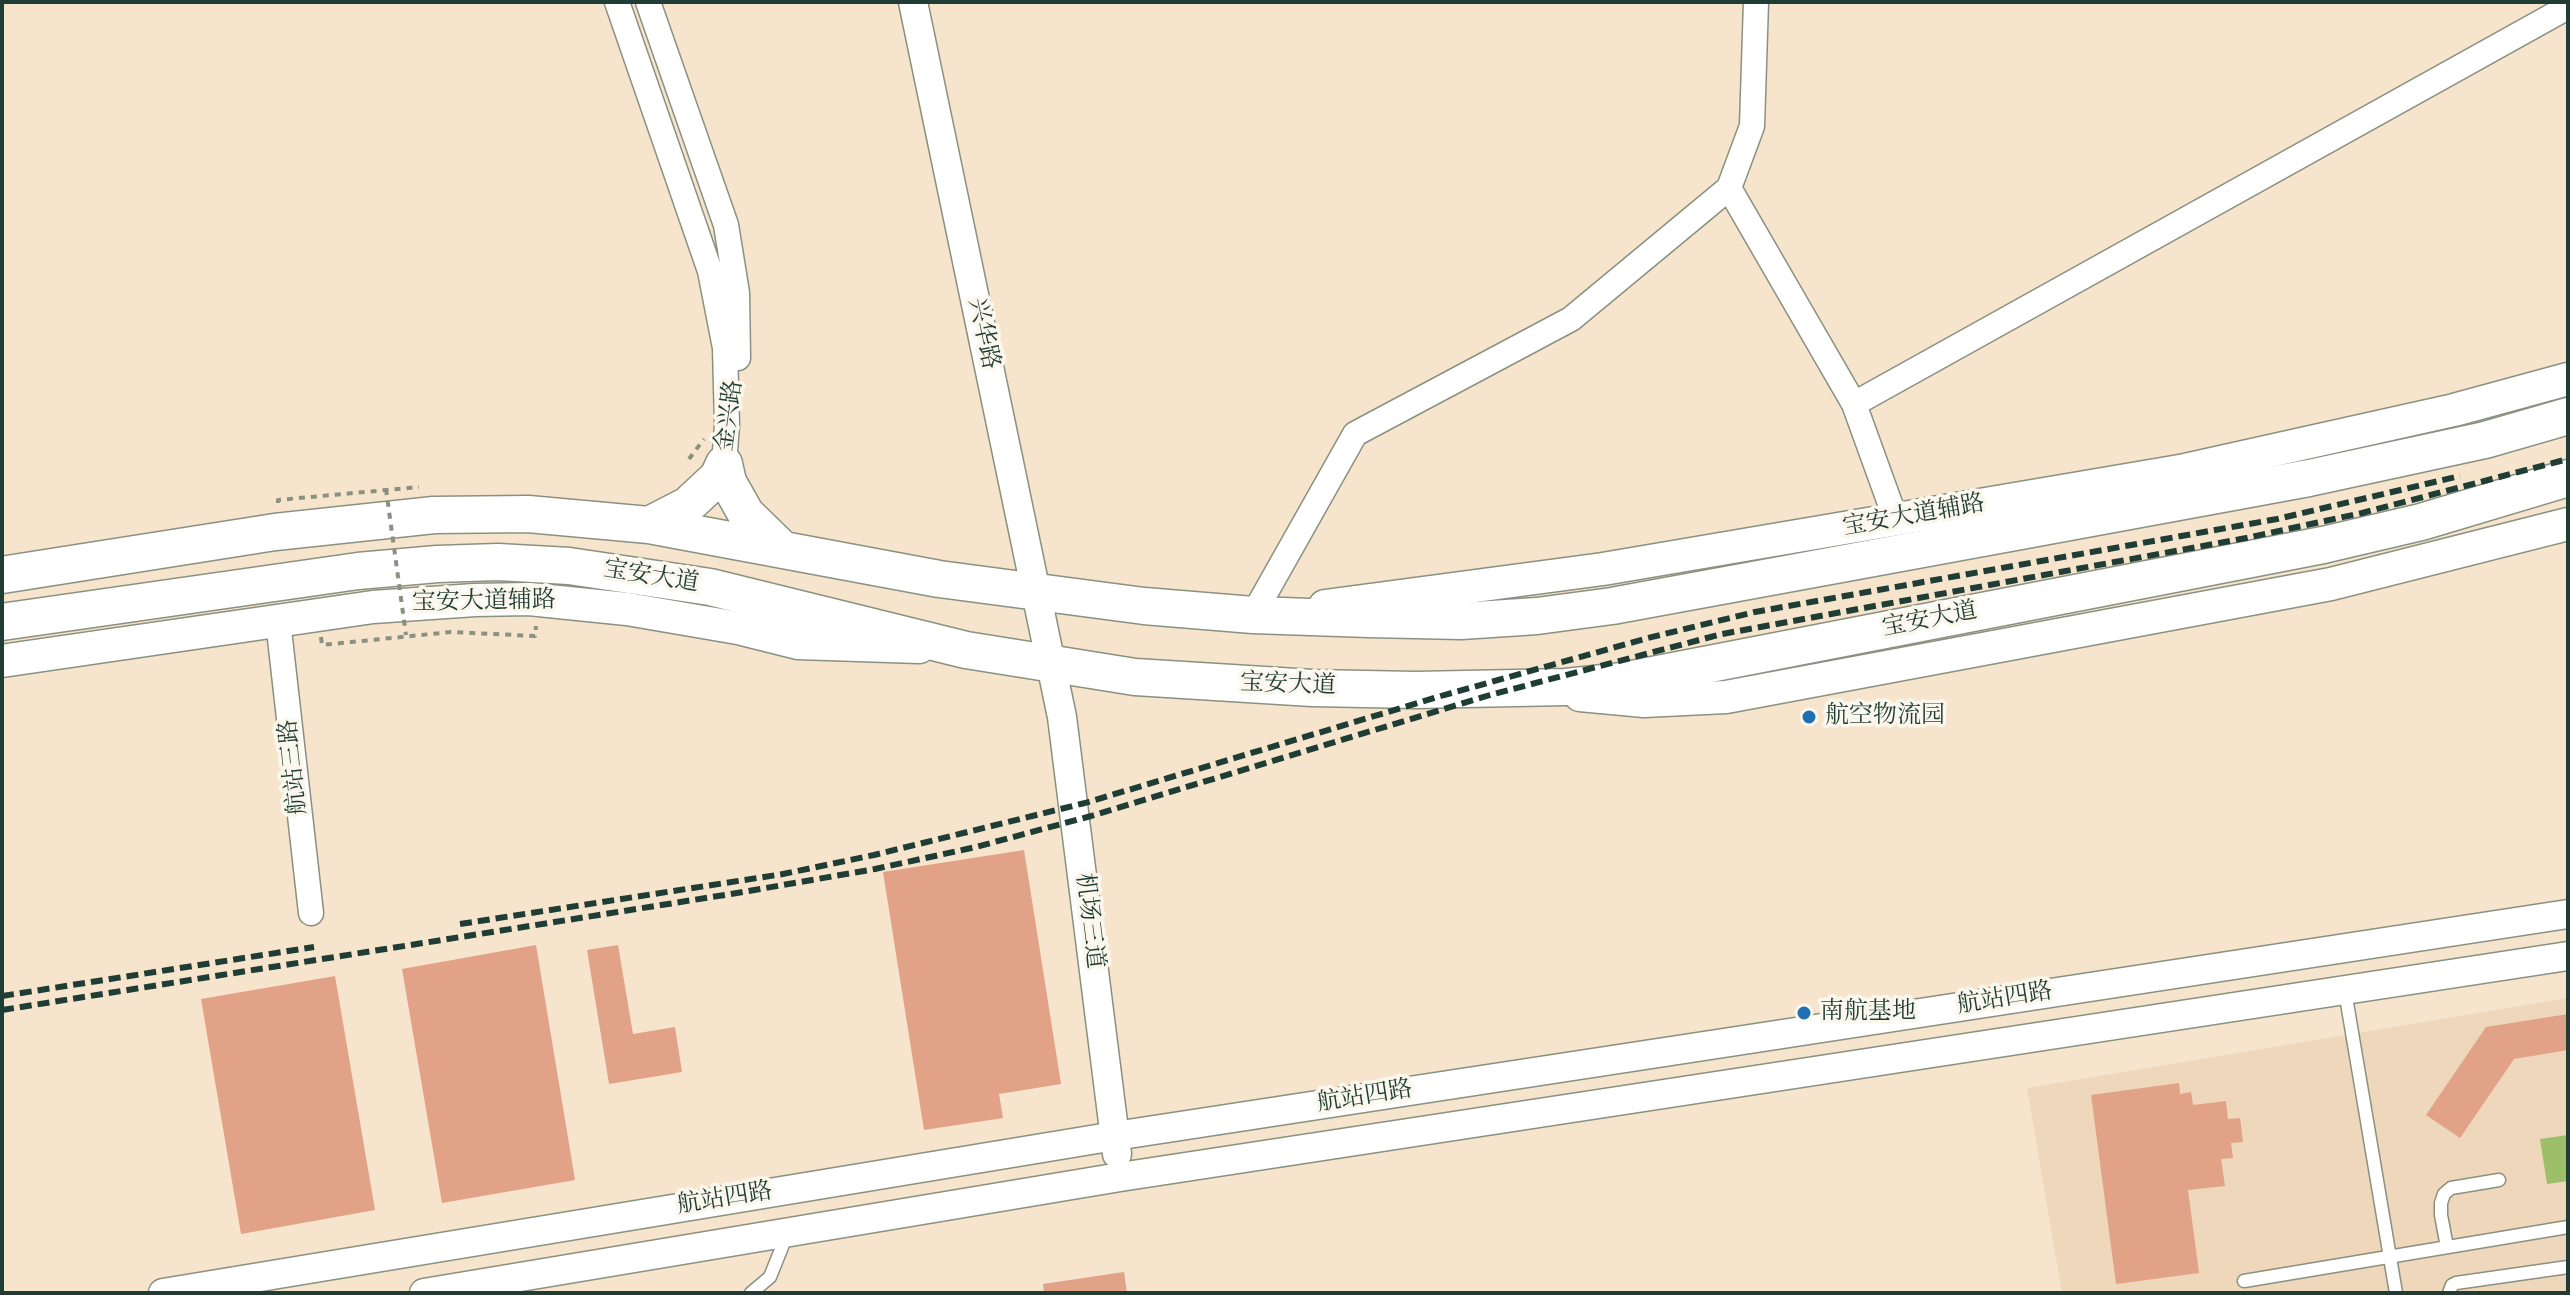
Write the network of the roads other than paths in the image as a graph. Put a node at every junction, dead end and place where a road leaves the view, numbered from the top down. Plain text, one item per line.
1 (617, 2) edge
2 (648, 2) edge
3 (913, 2) edge
4 (1756, 2) edge
5 (2568, 7) edge
6 (1729, 188) junction
7 (2568, 379) edge
8 (1854, 404) junction
9 (2568, 416) edge
10 (724, 464) junction
11 (2568, 478) edge
12 (1896, 520) junction
13 (2568, 524) edge
14 (649, 525) junction
15 (781, 548) junction
16 (2, 575) edge
17 (1036, 592) junction
18 (1253, 615) junction
19 (278, 621) junction
20 (2, 622) edge
21 (966, 650) junction
22 (2, 661) edge
23 (1052, 665) junction
24 (1517, 689) junction
25 (311, 913) dead end
26 (2568, 914) edge
27 (2568, 956) edge
28 (2345, 991) junction
29 (1115, 1136) junction
30 (1120, 1177) junction
31 (2499, 1180) dead end
32 (2568, 1227) edge
33 (788, 1232) junction
34 (2447, 1247) junction
35 (2389, 1257) junction
36 (2568, 1267) edge
37 (2244, 1281) dead end
38 (163, 1293) edge
39 (424, 1293) edge
40 (751, 1293) edge
41 (2396, 1293) edge
42 (2449, 1293) edge

1 - 10 street, 金兴路
2 - 10 street, 金兴路
3 - 17 street, 兴华路
4 - 6 street
5 - 8 street
6 - 8 street
6 - 18 street
7 - 12 main road, 宝安大道辅路
8 - 12 street
9 - 18 main road, 宝安大道
10 - 14 main road
10 - 15 main road
11 - 24 main road, 宝安大道
12 - 18 main road, 宝安大道辅路
13 - 24 main road
14 - 15 main road, 宝安大道
14 - 16 main road, 宝安大道
15 - 17 main road, 宝安大道
17 - 18 main road, 宝安大道
17 - 23 street, 兴华路
19 - 21 main road, 宝安大道辅路
19 - 22 main road, 宝安大道辅路
19 - 25 street, 航站三路
20 - 21 main road, 宝安大道
21 - 23 main road, 宝安大道
23 - 24 main road, 宝安大道
23 - 29 street, 机场三道
26 - 29 street, 航站四路
27 - 28 street, 航站四路
28 - 30 street, 航站四路
28 - 35 lane
29 - 30 street, 机场三道
29 - 38 street, 航站四路
30 - 33 street, 航站四路
31 - 34 lane
32 - 34 lane
33 - 39 street, 航站四路
33 - 40 lane
34 - 35 lane
35 - 37 lane
35 - 41 lane
36 - 42 lane

